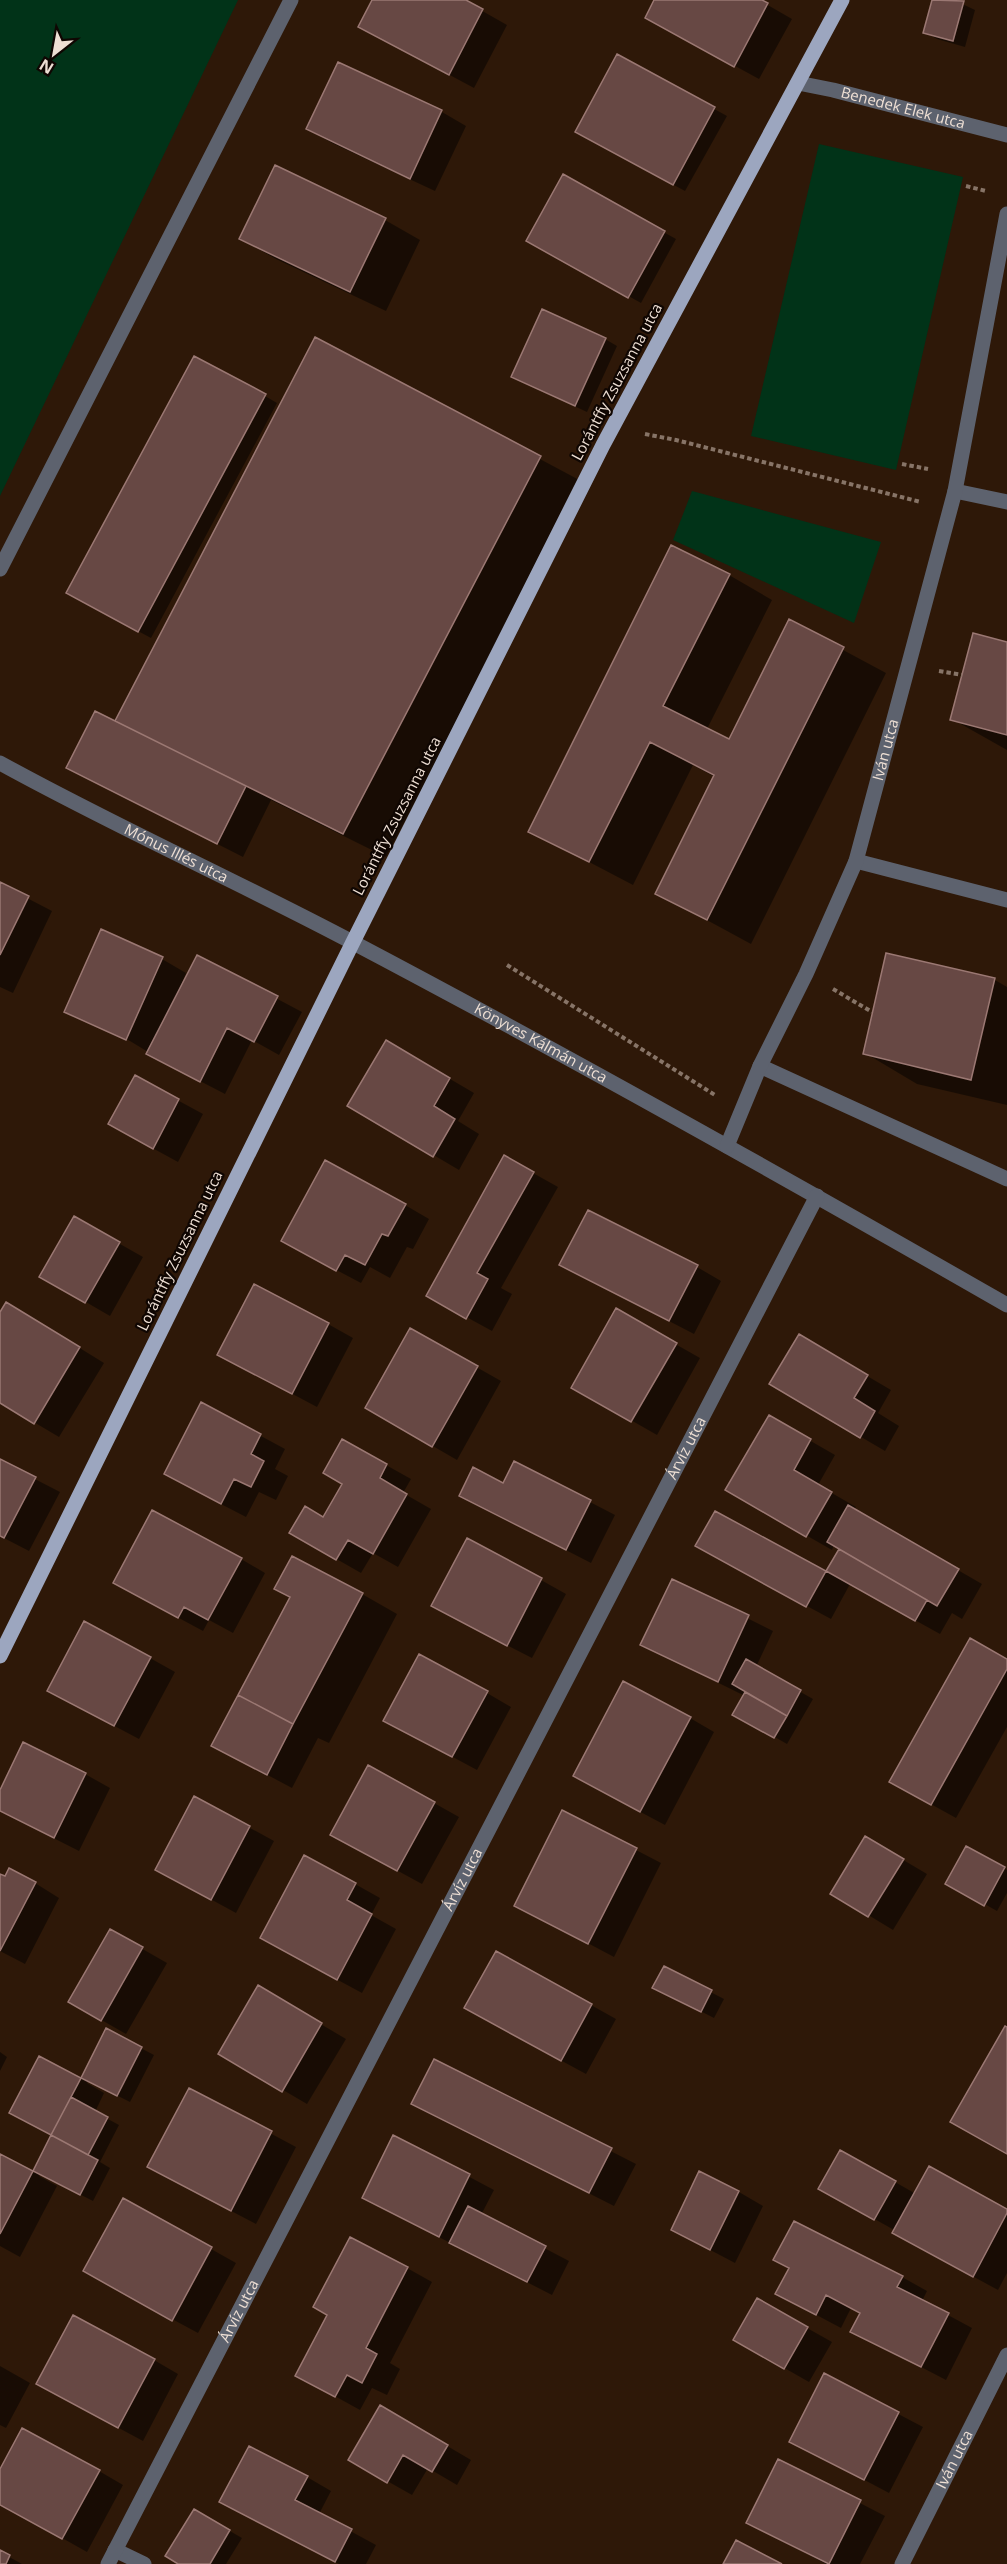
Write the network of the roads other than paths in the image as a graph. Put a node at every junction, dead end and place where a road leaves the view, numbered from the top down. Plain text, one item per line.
1 (291, 0) edge
2 (842, 0) edge
3 (798, 83) junction
4 (1007, 135) edge
5 (1007, 214) edge
6 (955, 491) junction
7 (1007, 502) edge
8 (0, 569) edge
9 (0, 763) edge
10 (856, 861) junction
11 (1007, 900) edge
12 (353, 942) junction
13 (760, 1066) junction
14 (728, 1146) junction
15 (1007, 1179) edge
16 (817, 1196) junction
17 (1007, 1305) edge
18 (0, 1656) edge
19 (1007, 2355) edge
20 (112, 2557) edge
21 (904, 2563) edge
22 (144, 2564) edge

1 - 8 street
2 - 3 main road, Lorántffy Zsuzsanna utca
3 - 4 street, Benedek Elek utca
3 - 12 main road, Lorántffy Zsuzsanna utca
5 - 6 street, Iván utca
6 - 7 street
6 - 10 street, Iván utca
9 - 12 street, Mónus Illés utca
10 - 11 street
10 - 13 street
12 - 14 street, Könyves Kálmán utca
12 - 18 main road, Lorántffy Zsuzsanna utca
13 - 14 street
13 - 15 street
14 - 16 street, Könyves Kálmán utca
16 - 17 street, Könyves Kálmán utca
16 - 20 street, Árvíz utca
19 - 21 street, Iván utca
20 - 22 street

